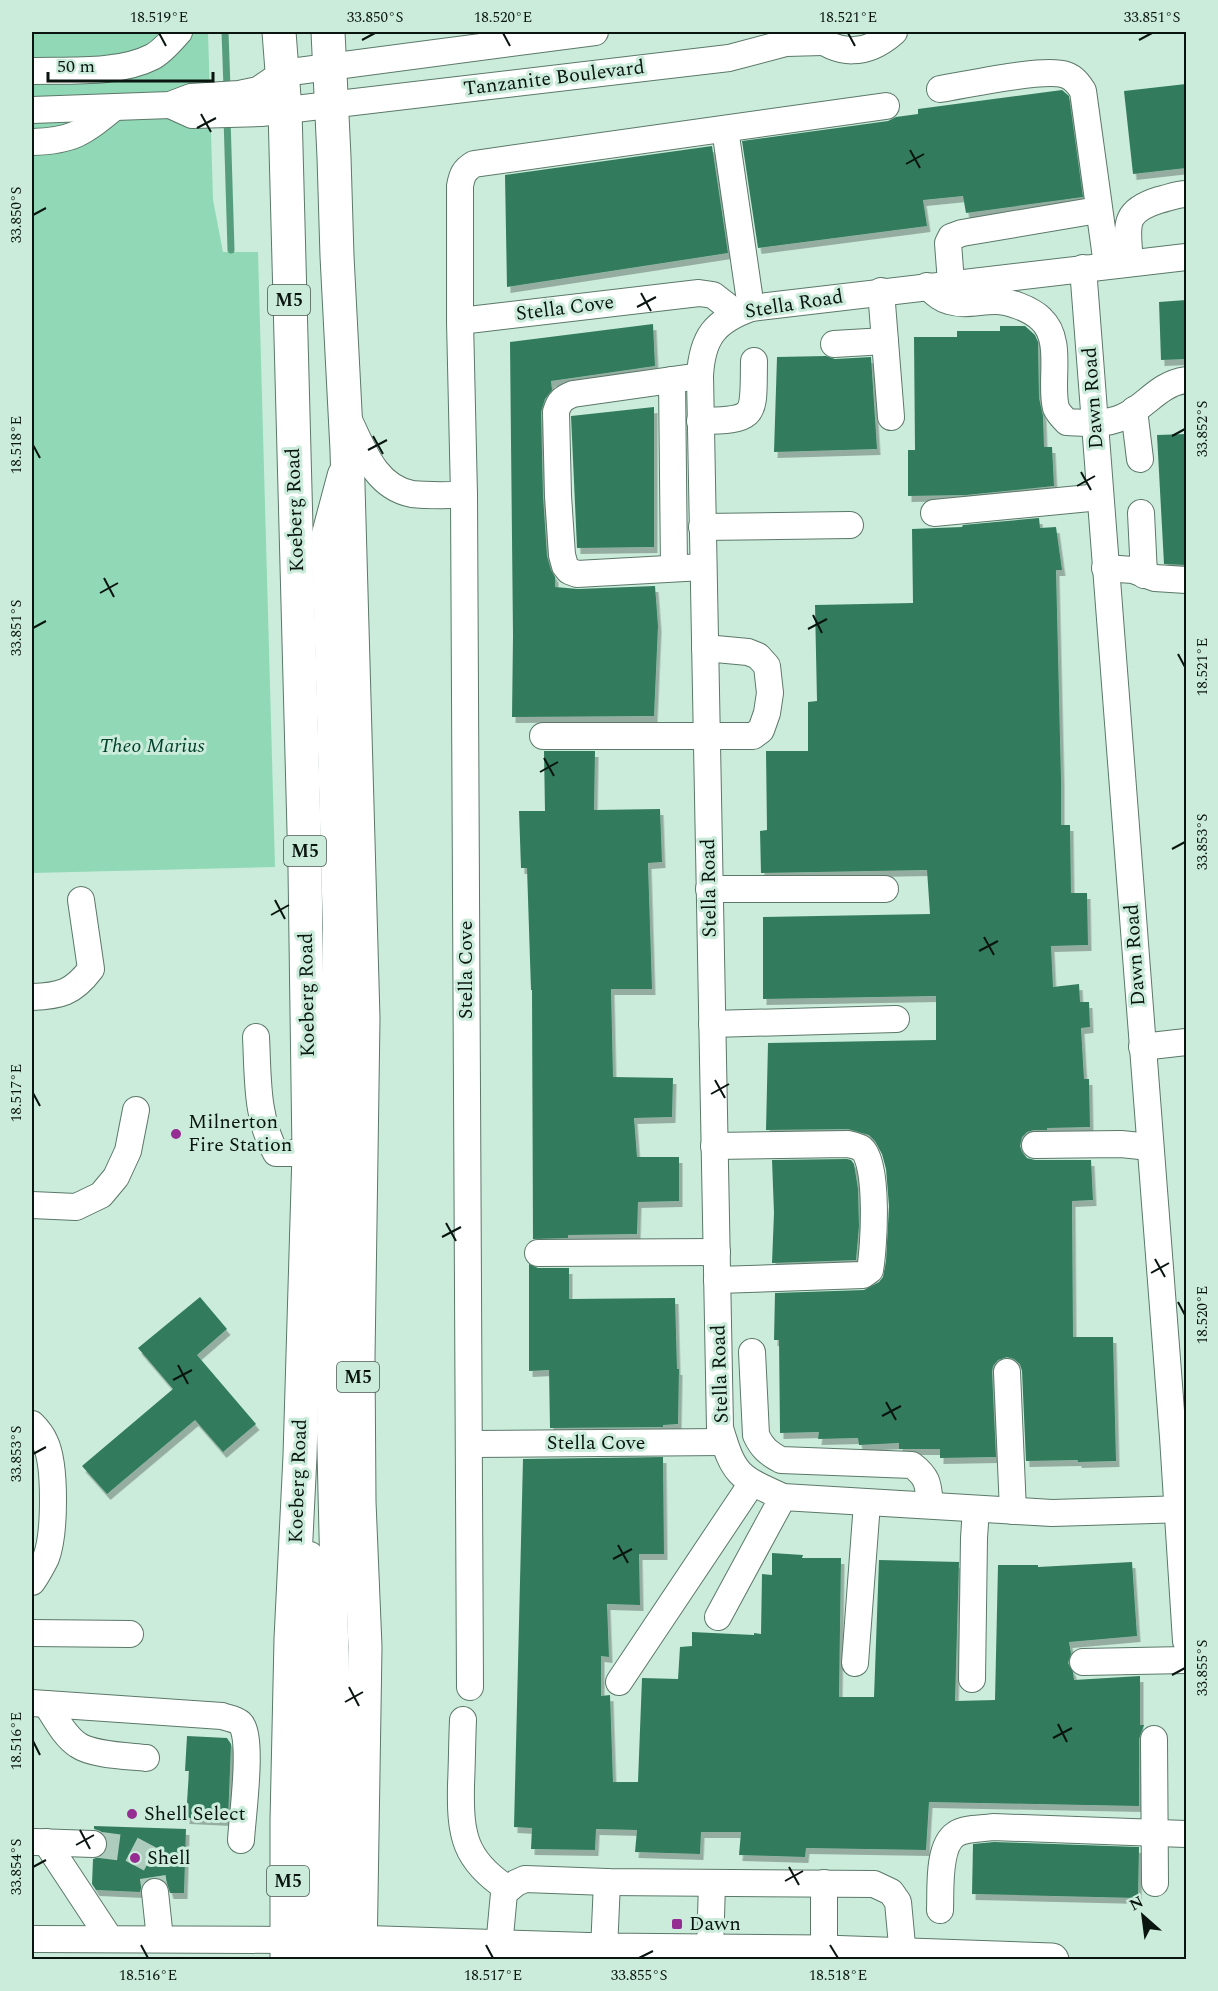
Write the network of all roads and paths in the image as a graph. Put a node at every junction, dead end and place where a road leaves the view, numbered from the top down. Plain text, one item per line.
1 (179, 32) edge
2 (279, 32) edge
3 (328, 32) edge
4 (595, 32) edge
5 (894, 32) edge
6 (816, 37) edge
7 (329, 68) junction
8 (32, 71) edge
9 (283, 74) junction
10 (940, 89) dead end
11 (240, 104) junction
12 (331, 105) junction
13 (886, 106) dead end
14 (115, 107) junction
15 (32, 110) edge
16 (285, 110) junction
17 (725, 129) junction
18 (32, 142) edge
19 (1186, 194) edge
20 (1098, 210) junction
21 (1186, 257) edge
22 (1106, 265) junction
23 (939, 285) junction
24 (881, 291) junction
25 (744, 310) junction
26 (460, 321) junction
27 (885, 341) junction
28 (834, 344) dead end
29 (754, 361) dead end
30 (699, 376) junction
31 (672, 380) junction
32 (1186, 380) edge
33 (1134, 410) junction
34 (345, 413) junction
35 (891, 417) dead end
36 (700, 421) junction
37 (1094, 423) junction
38 (1140, 459) dead end
39 (464, 495) junction
40 (1100, 497) junction
41 (934, 513) dead end
42 (1141, 513) dead end
43 (850, 525) dead end
44 (702, 527) junction
45 (703, 567) junction
46 (674, 568) junction
47 (1105, 568) junction
48 (1144, 575) junction
49 (1186, 580) edge
50 (705, 648) junction
51 (543, 736) dead end
52 (707, 736) junction
53 (709, 889) junction
54 (885, 889) dead end
55 (81, 900) dead end
56 (32, 997) edge
57 (896, 1019) dead end
58 (712, 1024) junction
59 (256, 1037) dead end
60 (1186, 1042) edge
61 (1142, 1047) junction
62 (136, 1110) dead end
63 (714, 1146) junction
64 (1035, 1146) dead end
65 (1150, 1147) junction
66 (309, 1153) junction
67 (32, 1205) edge
68 (717, 1252) junction
69 (538, 1253) dead end
70 (717, 1280) junction
71 (752, 1352) dead end
72 (1177, 1368) edge
73 (1007, 1372) dead end
74 (32, 1424) edge
75 (724, 1442) junction
76 (469, 1444) junction
77 (802, 1461) junction
78 (752, 1483) junction
79 (794, 1498) junction
80 (867, 1503) junction
81 (930, 1505) junction
82 (976, 1509) junction
83 (1182, 1509) edge
84 (1013, 1511) junction
85 (32, 1582) edge
86 (718, 1617) dead end
87 (32, 1633) edge
88 (130, 1634) dead end
89 (1186, 1641) edge
90 (1186, 1660) edge
91 (1083, 1662) dead end
92 (855, 1663) dead end
93 (972, 1678) dead end
94 (619, 1682) dead end
95 (470, 1687) dead end
96 (39, 1704) edge
97 (463, 1720) dead end
98 (1154, 1739) dead end
99 (146, 1758) dead end
100 (1155, 1833) junction
101 (1186, 1834) edge
102 (241, 1840) dead end
103 (39, 1842) edge
104 (93, 1844) tunnel mouth
105 (608, 1882) junction
106 (712, 1883) junction
107 (824, 1883) junction
108 (1155, 1883) dead end
109 (508, 1888) junction
110 (155, 1892) tunnel mouth
111 (940, 1910) dead end
112 (32, 1939) edge
113 (110, 1939) junction
114 (160, 1939) junction
115 (499, 1947) junction
116 (324, 1950) edge
117 (604, 1950) junction
118 (710, 1951) junction
119 (824, 1952) junction
120 (903, 1956) junction
121 (939, 1958) edge
122 (1052, 1959) edge

1 - 8 street
2 - 9 main road, Koeberg Road / M5
3 - 7 main road, M5
4 - 7 street, Tanzanite Boulevard
5 - 6 street, Tanzanite Boulevard
6 - 12 street, Tanzanite Boulevard
7 - 9 street, Tanzanite Boulevard
7 - 12 main road, M5
9 - 11 street
9 - 16 main road, Koeberg Road / M5
10 - 20 street
11 - 14 street, Tanzanite Boulevard
11 - 16 street, Tanzanite Boulevard
12 - 16 street, Tanzanite Boulevard
12 - 34 main road, M5
13 - 17 street
14 - 15 street
14 - 18 street
16 - 66 main road, Koeberg Road / M5
17 - 25 street
17 - 26 street, Stella Cove
19 - 22 street
20 - 22 street
20 - 23 street
21 - 22 street, Stella Road
22 - 23 street, Stella Road
22 - 37 street, Dawn Road
23 - 24 street, Stella Road
23 - 37 street
24 - 25 street, Stella Road
24 - 27 street
25 - 26 street, Stella Cove
25 - 30 street, Stella Road
26 - 39 street, Stella Cove
27 - 28 street
27 - 35 street
29 - 36 street
30 - 31 street
30 - 36 street, Stella Road
31 - 46 street
31 - 46 street
32 - 33 street
33 - 37 street
33 - 38 street
34 - 39 street
34 - 116 main road, M5
36 - 44 street, Stella Road
37 - 40 street, Dawn Road
39 - 76 street, Stella Cove
40 - 41 street
40 - 47 street, Dawn Road
42 - 48 street
43 - 44 street
44 - 45 street, Stella Road
45 - 46 street
45 - 50 street, Stella Road
47 - 48 street
47 - 61 street, Dawn Road
48 - 49 street
50 - 52 street, Stella Road
50 - 52 street
51 - 52 street
52 - 53 street, Stella Road
53 - 54 street
53 - 58 street, Stella Road
55 - 56 street
57 - 58 street
58 - 63 street, Stella Road
59 - 66 street
60 - 61 street
61 - 65 street, Dawn Road
62 - 67 street
63 - 68 street, Stella Road
63 - 70 street
64 - 65 street
65 - 72 street, Dawn Road
66 - 116 main road, Koeberg Road / M5
68 - 69 street
68 - 70 street, Stella Road
70 - 75 street, Stella Road
71 - 77 street
72 - 83 street, Dawn Road
73 - 84 street
74 - 85 street
75 - 76 street, Stella Cove
75 - 78 street, Stella Road
76 - 95 street, Stella Cove
77 - 79 street
77 - 81 street
78 - 79 street, Stella Road
78 - 94 street
79 - 80 street, Stella Road
79 - 86 street
80 - 81 street, Stella Road
80 - 92 street
81 - 82 street, Stella Road
82 - 84 street, Stella Road
82 - 93 street
83 - 84 street, Stella Road
83 - 89 street, Dawn Road
87 - 88 street
90 - 91 street
96 - 99 street
96 - 102 street
97 - 109 street
98 - 100 street
100 - 101 street
100 - 108 street
100 - 111 street
103 - 104 street
103 - 113 street
105 - 106 street
105 - 109 street
105 - 117 street
106 - 107 street
106 - 118 street
107 - 119 street
107 - 120 street
109 - 115 street
110 - 114 street
112 - 113 street
113 - 114 street
114 - 116 street
115 - 116 main road
115 - 117 main road
117 - 118 main road
118 - 119 main road
119 - 120 main road
120 - 121 main road
121 - 122 main road

